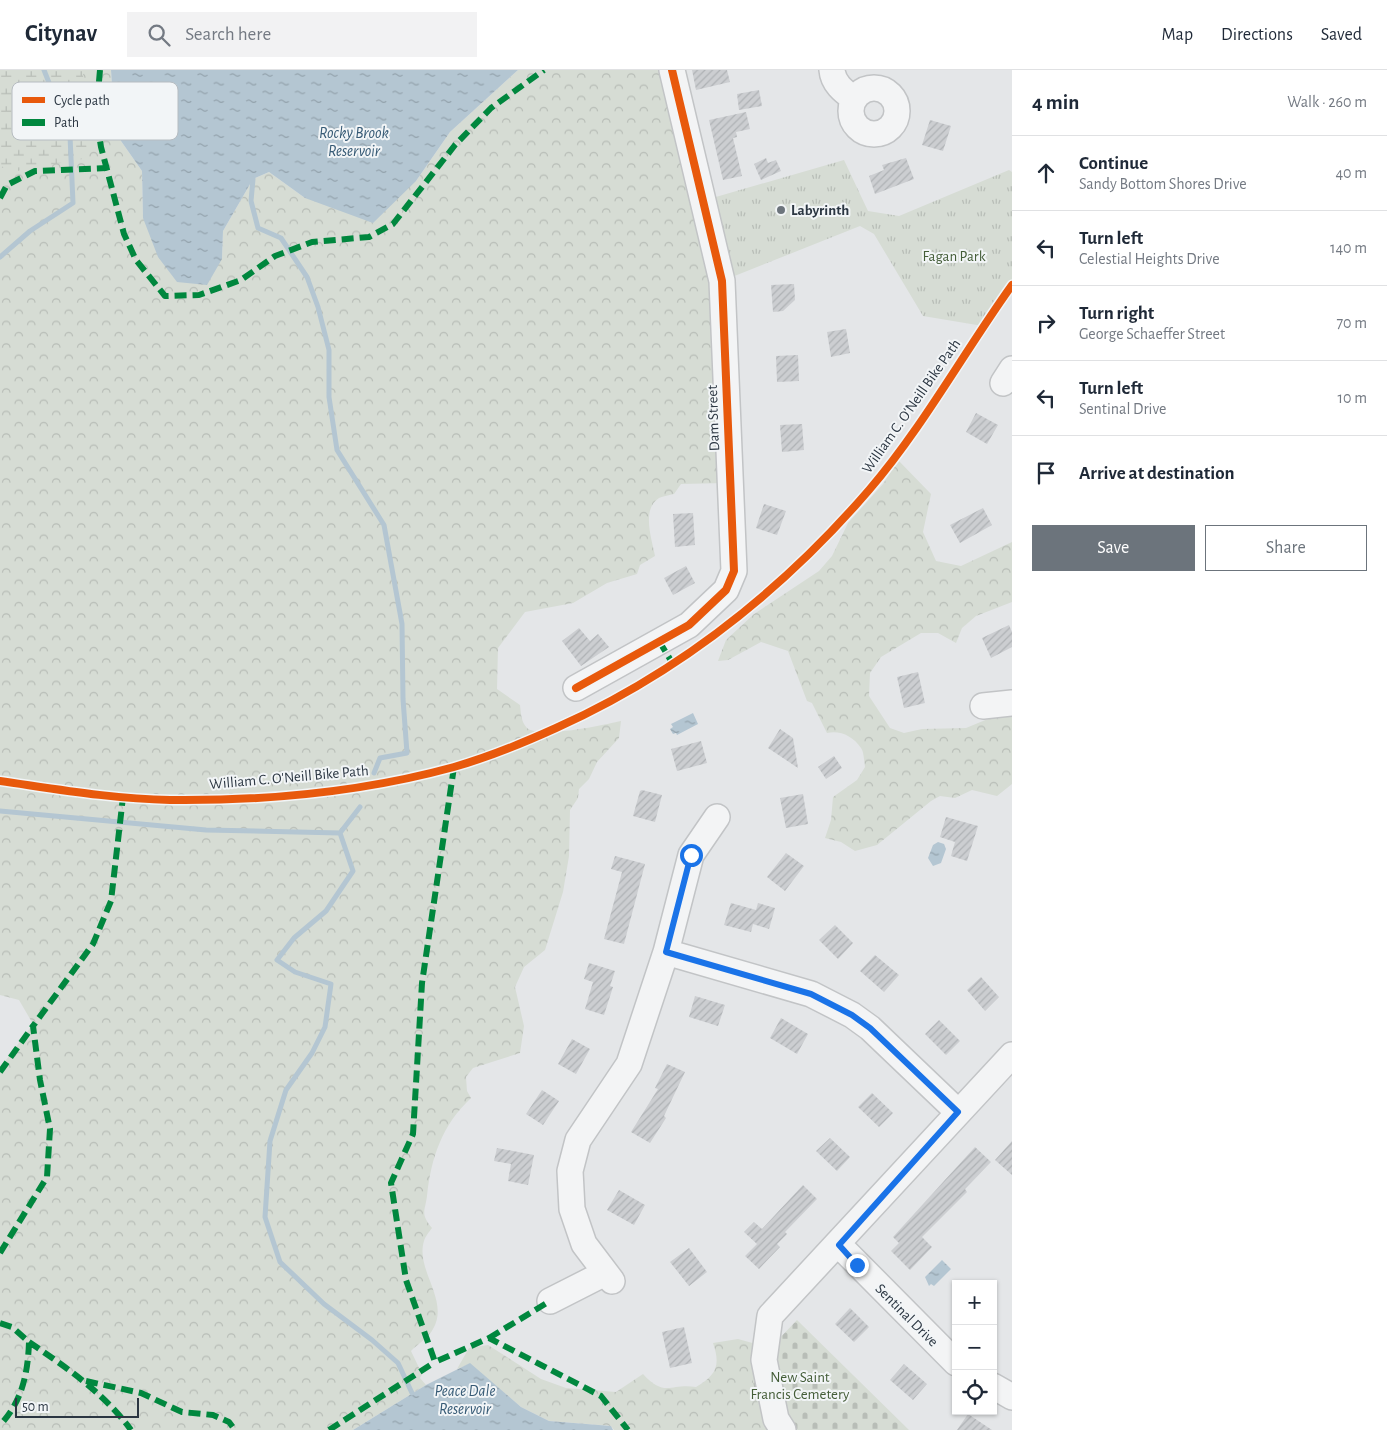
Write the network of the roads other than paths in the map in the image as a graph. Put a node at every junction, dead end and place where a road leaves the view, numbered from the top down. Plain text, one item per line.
1 (672, 70) edge
2 (832, 70) edge
3 (854, 99) dead end
4 (576, 688) dead end
5 (1012, 703) edge
6 (983, 706) dead end
7 (718, 817) dead end
8 (666, 952) junction
9 (1012, 1055) edge
10 (958, 1112) junction
11 (839, 1245) junction
12 (550, 1301) dead end
13 (952, 1359) edge
14 (997, 1389) edge
15 (1012, 1398) edge
16 (783, 1430) edge

1 - 4 street, Dam Street
2 - 3 street
5 - 6 street
7 - 8 street
8 - 10 street
8 - 12 street
9 - 10 street
10 - 11 street
11 - 13 street, Sentinal Drive
11 - 16 street
14 - 15 street

